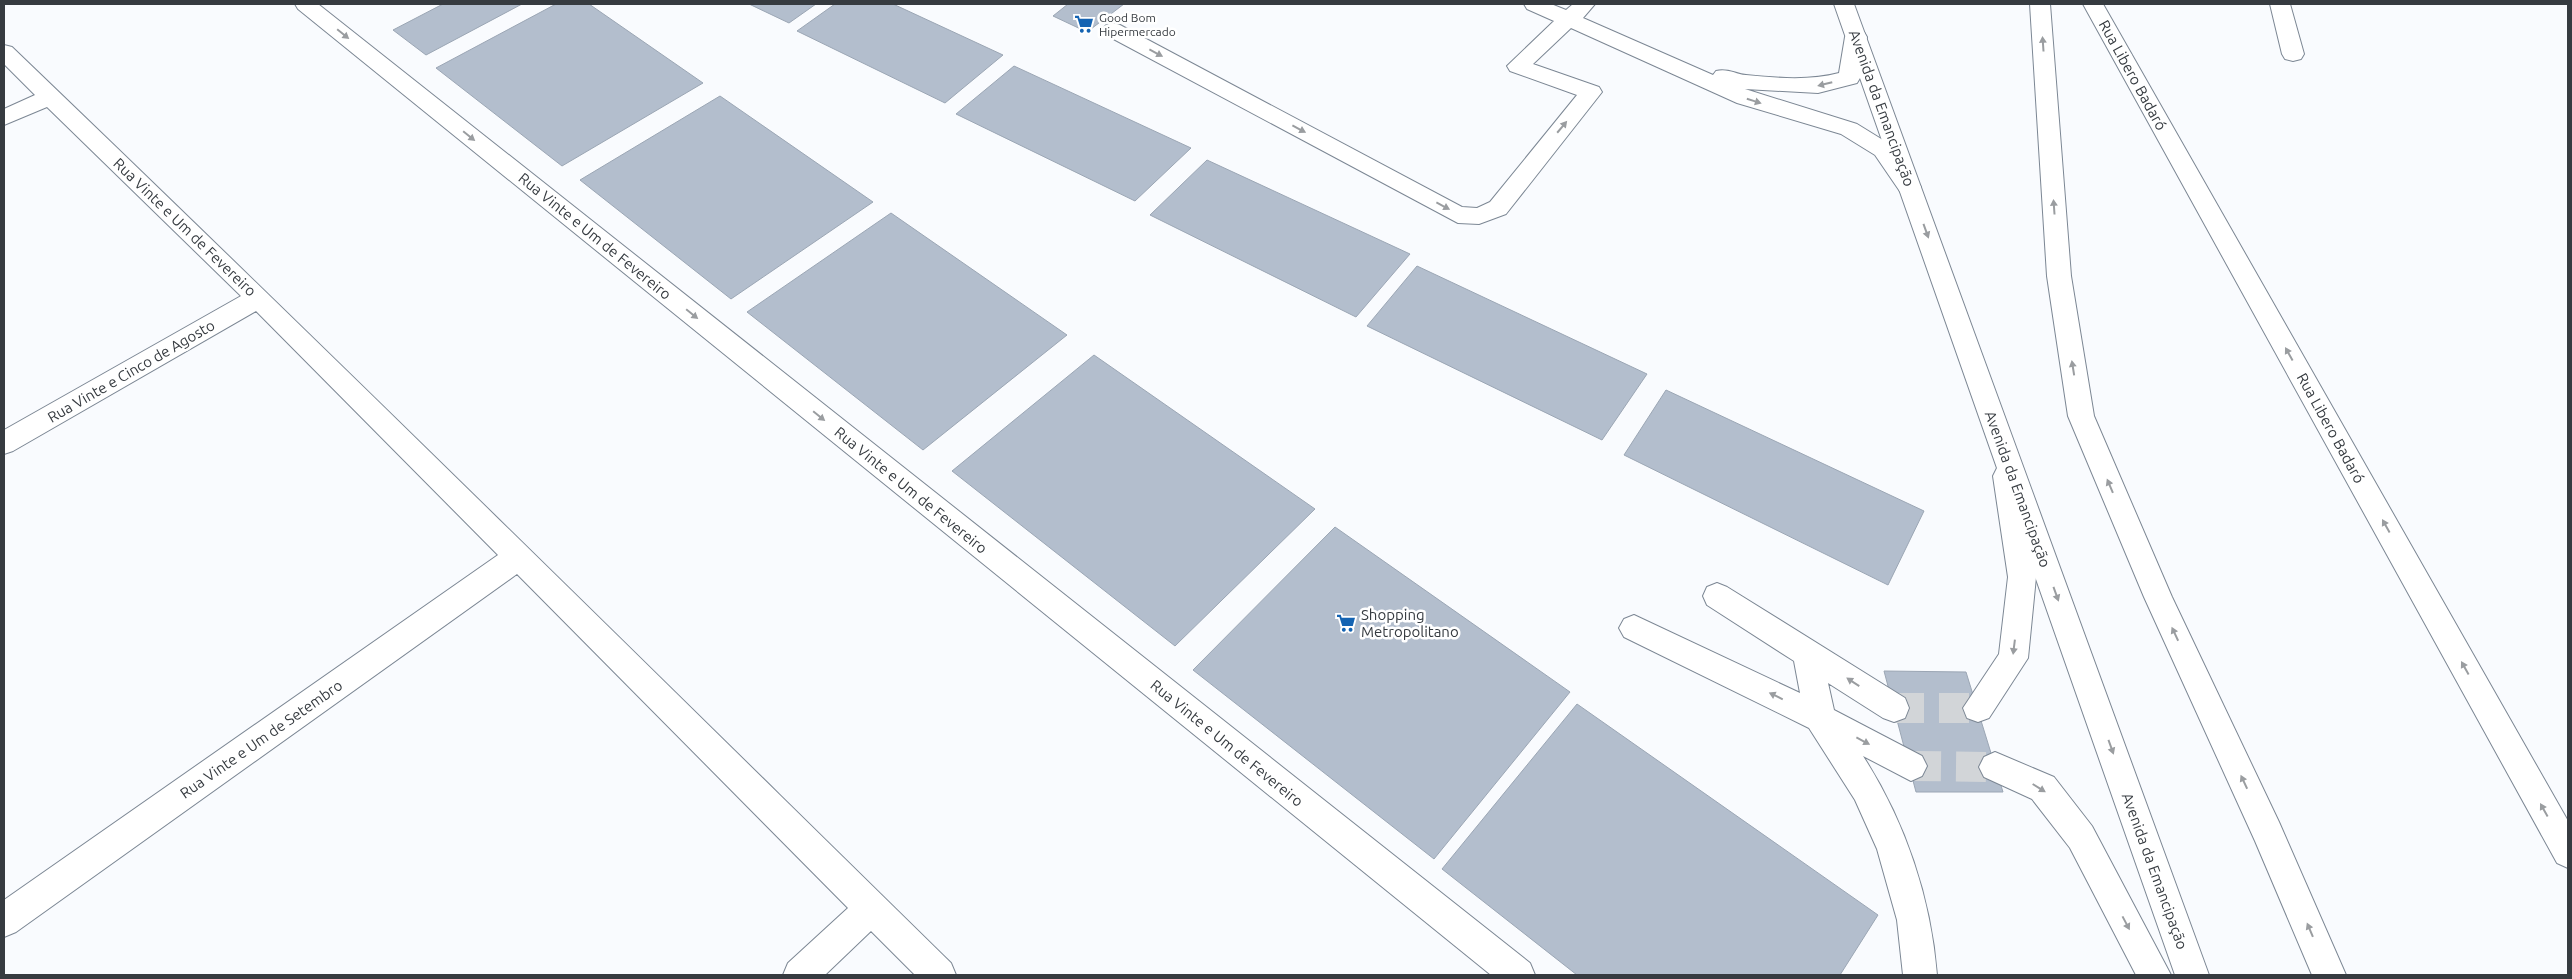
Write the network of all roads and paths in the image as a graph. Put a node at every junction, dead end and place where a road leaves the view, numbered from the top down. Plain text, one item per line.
1 (304, 4) edge
2 (1534, 4) edge
3 (1585, 4) edge
4 (1844, 4) edge
5 (2040, 4) edge
6 (2093, 4) edge
7 (2280, 4) edge
8 (1570, 19) junction
9 (1113, 30) dead end
10 (1856, 37) junction
11 (1613, 38) junction
12 (4, 52) edge
13 (2293, 54) dead end
14 (51, 96) junction
15 (4, 118) edge
16 (1912, 192) junction
17 (258, 298) junction
18 (2002, 442) junction
19 (4, 443) edge
20 (518, 557) junction
21 (1716, 596) dead end
22 (1634, 628) dead end
23 (1808, 654) junction
24 (1894, 708) tunnel mouth
25 (1978, 708) dead end
26 (1820, 718) junction
27 (1911, 766) tunnel mouth
28 (1995, 766) tunnel mouth
29 (2568, 852) edge
30 (871, 909) junction
31 (4, 920) edge
32 (800, 975) edge
33 (939, 975) edge
34 (1518, 975) edge
35 (1920, 975) edge
36 (2154, 975) edge
37 (2192, 975) edge
38 (2329, 975) edge

1 -> 34 street, Rua Vinte e Um de Fevereiro
2 - 8 street
3 - 8 street
4 - 10 street, Avenida da Emancipação
38 -> 5 street
29 -> 6 street, Rua Libero Badaró
7 - 13 street
9 -> 8 street
8 - 11 street
10 -> 11 street
10 - 16 street, Avenida da Emancipação
11 -> 16 street
12 - 14 street, Rua Vinte e Um de Fevereiro
14 - 15 street
14 - 17 street, Rua Vinte e Um de Fevereiro
16 -> 18 street, Avenida da Emancipação
17 - 19 street, Rua Vinte e Cinco de Agosto
17 - 20 street, Rua Vinte e Um de Fevereiro
18 -> 25 street
18 -> 37 street, Avenida da Emancipação
20 - 30 street, Rua Vinte e Um de Fevereiro
20 - 31 street, Rua Vinte e Um de Setembro
21 - 23 street
26 -> 22 street
24 -> 23 street
23 - 26 street
26 -> 27 street
26 - 35 street
28 -> 36 street
30 - 32 street
30 - 33 street, Rua Vinte e Um de Fevereiro

